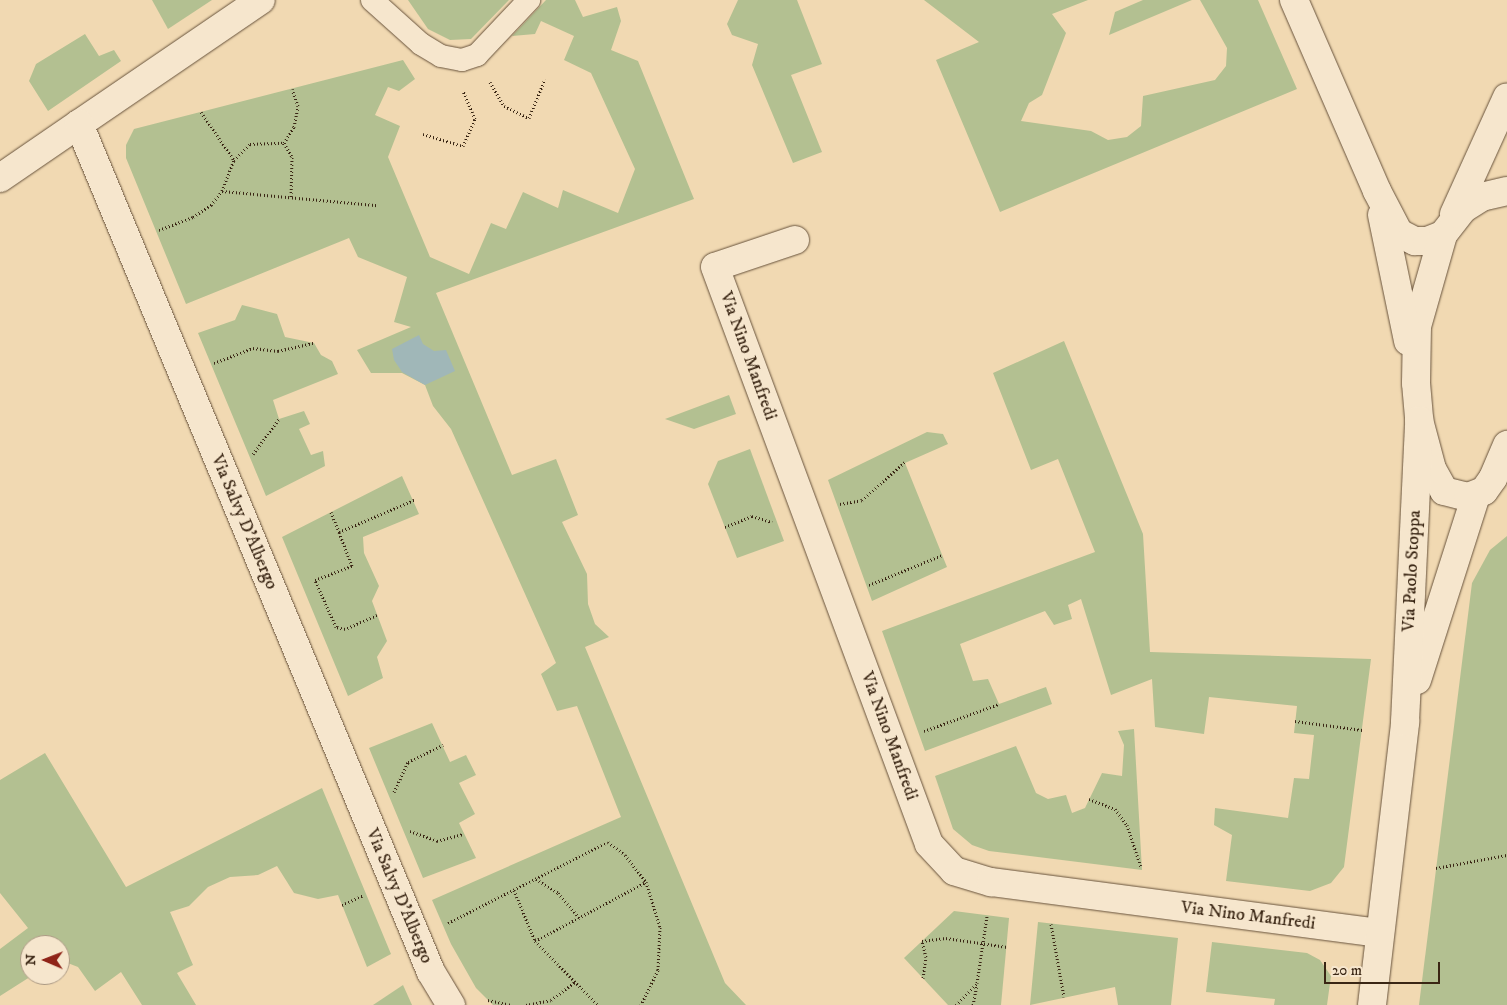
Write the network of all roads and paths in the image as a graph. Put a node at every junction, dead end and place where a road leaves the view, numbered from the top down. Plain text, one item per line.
1 (261, 0) edge
2 (372, 0) edge
3 (529, 0) edge
4 (1294, 0) edge
5 (489, 79) dead end
6 (545, 79) dead end
7 (292, 88) dead end
8 (463, 90) dead end
9 (1507, 97) edge
10 (201, 112) dead end
11 (79, 124) junction
12 (423, 134) dead end
13 (284, 143) junction
14 (234, 160) junction
15 (0, 178) edge
16 (222, 191) junction
17 (1377, 191) junction
18 (1507, 191) edge
19 (291, 197) junction
20 (378, 205) dead end
21 (1445, 230) junction
22 (156, 231) dead end
23 (795, 240) dead end
24 (314, 343) dead end
25 (211, 364) dead end
26 (1416, 383) junction
27 (279, 419) dead end
28 (1419, 420) junction
29 (1507, 445) edge
30 (250, 458) dead end
31 (905, 462) dead end
32 (1507, 489) edge
33 (1478, 494) junction
34 (414, 500) dead end
35 (837, 504) dead end
36 (331, 512) dead end
37 (777, 523) dead end
38 (725, 527) dead end
39 (339, 532) junction
40 (942, 555) dead end
41 (866, 586) dead end
42 (377, 615) dead end
43 (999, 704) dead end
44 (1295, 722) dead end
45 (1404, 722) junction
46 (1362, 730) dead end
47 (919, 733) dead end
48 (443, 745) dead end
49 (1090, 799) dead end
50 (391, 800) dead end
51 (403, 828) dead end
52 (464, 834) dead end
53 (1507, 855) edge
54 (1436, 868) dead end
55 (1142, 870) dead end
56 (536, 879) junction
57 (646, 882) junction
58 (514, 890) junction
59 (365, 893) dead end
60 (342, 905) dead end
61 (987, 916) dead end
62 (580, 918) junction
63 (1051, 923) dead end
64 (443, 926) dead end
65 (1380, 933) junction
66 (535, 941) junction
67 (1007, 946) dead end
68 (923, 978) dead end
69 (575, 982) junction
70 (977, 983) junction
71 (1064, 997) dead end
72 (488, 1000) dead end
73 (451, 1005) edge
74 (510, 1005) edge
75 (526, 1005) edge
76 (598, 1005) edge
77 (641, 1005) edge
78 (956, 1005) edge
79 (973, 1005) edge
80 (1372, 1005) edge

1 - 11 street
2 - 3 lane
4 - 17 street
5 - 6 path
7 - 13 path
8 - 12 path
9 - 21 street
10 - 14 path
11 - 15 street
11 - 73 street, Via Salvy D'Albergo
13 - 14 path
13 - 19 path
14 - 16 path
16 - 19 path
16 - 22 path
17 - 21 street
17 - 26 street
18 - 21 street
19 - 20 path
21 - 26 street
23 - 65 street, Via Nino Manfredi
24 - 25 path
26 - 28 street
27 - 30 path
28 - 33 street
28 - 45 street, Via Paolo Stoppa
29 - 33 street, Via Paolo Stoppa
31 - 35 path
32 - 33 street
33 - 45 street, Via Paolo Stoppa
34 - 39 path
36 - 39 path
37 - 38 path
39 - 42 path
40 - 41 path
43 - 47 path
44 - 46 path
45 - 65 street, Via Paolo Stoppa
48 - 50 path
49 - 55 path
51 - 52 path
53 - 54 path
56 - 57 path
56 - 58 path
56 - 62 path
57 - 62 path
57 - 77 path
58 - 64 path
58 - 66 path
59 - 60 path
61 - 70 path
62 - 66 path
63 - 71 path
65 - 80 street, Via Paolo Stoppa
66 - 69 path
67 - 68 path
69 - 75 path
69 - 76 path
70 - 78 path
70 - 79 path
72 - 74 path

